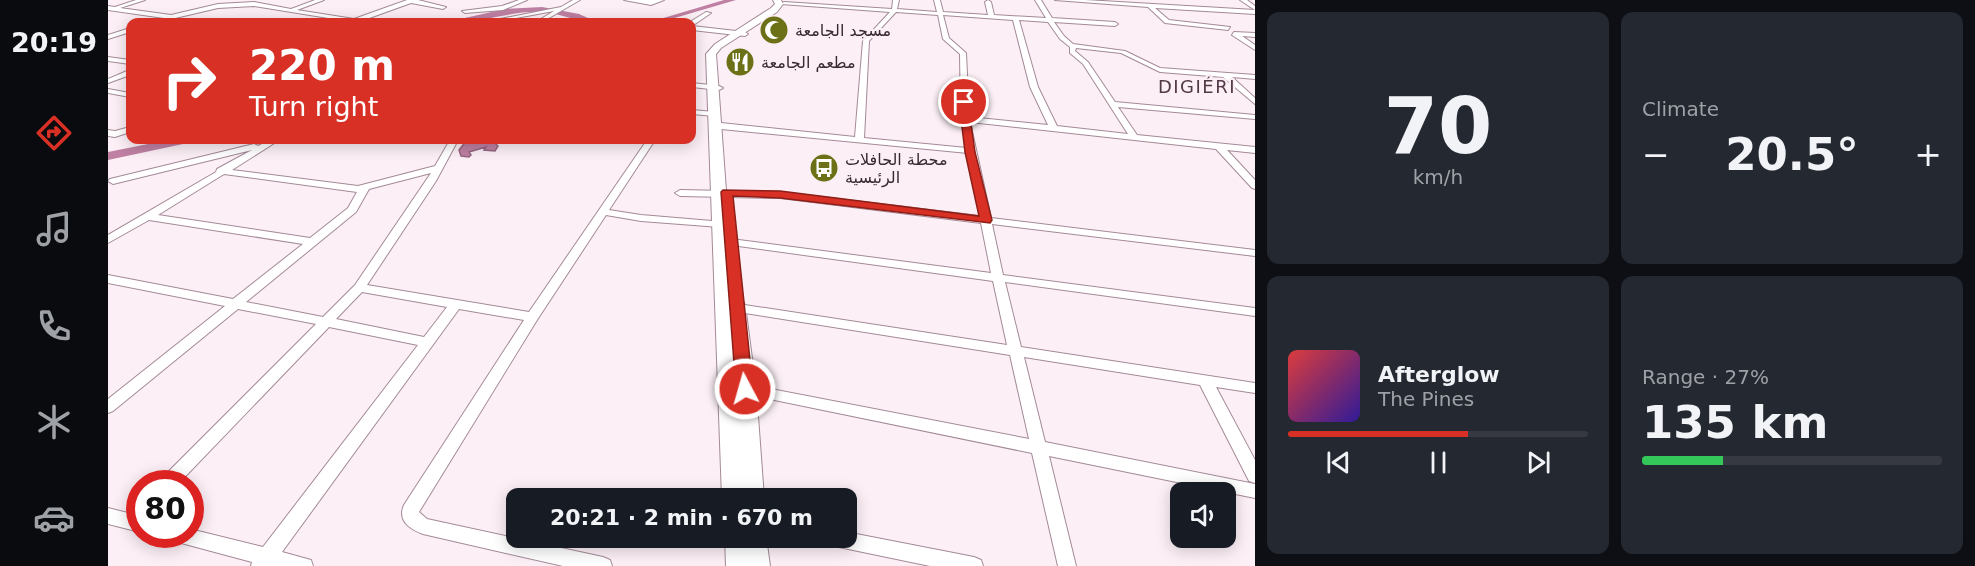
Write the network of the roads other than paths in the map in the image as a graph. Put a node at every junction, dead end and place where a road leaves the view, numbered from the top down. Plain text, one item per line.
1 (142, 0) edge
2 (222, 0) edge
3 (274, 0) edge
4 (321, 0) edge
5 (404, 0) edge
6 (524, 0) edge
7 (577, 0) edge
8 (627, 0) edge
9 (661, 0) edge
10 (846, 0) edge
11 (896, 0) edge
12 (937, 0) edge
13 (1038, 0) edge
14 (1058, 0) edge
15 (1141, 0) edge
16 (1194, 0) edge
17 (1243, 0) edge
18 (413, 1) edge
19 (781, 2) edge
20 (988, 2) dead end
21 (262, 4) junction
22 (1151, 6) junction
23 (443, 7) dead end
24 (561, 8) junction
25 (844, 8) junction
26 (109, 9) edge
27 (1207, 9) junction
28 (292, 10) junction
29 (1255, 10) edge
30 (465, 11) dead end
31 (894, 11) junction
32 (708, 13) dead end
33 (940, 14) junction
34 (1214, 16) dead end
35 (171, 17) junction
36 (330, 17) junction
37 (992, 17) junction
38 (167, 18) edge
39 (326, 18) edge
40 (335, 18) edge
41 (368, 18) edge
42 (509, 18) edge
43 (545, 18) edge
44 (1016, 19) junction
45 (1052, 21) junction
46 (1221, 22) dead end
47 (696, 23) edge
48 (1115, 24) dead end
49 (696, 27) edge
50 (1228, 28) junction
51 (126, 31) edge
52 (108, 32) edge
53 (742, 33) junction
54 (118, 34) junction
55 (1234, 34) junction
56 (1255, 35) edge
57 (108, 37) edge
58 (1073, 46) junction
59 (1255, 48) edge
60 (108, 59) edge
61 (126, 61) edge
62 (126, 74) edge
63 (1226, 76) junction
64 (1255, 77) edge
65 (108, 81) edge
66 (696, 86) edge
67 (716, 88) junction
68 (108, 91) edge
69 (126, 94) edge
70 (1255, 102) edge
71 (1114, 104) junction
72 (696, 113) edge
73 (1255, 117) edge
74 (965, 119) junction
75 (718, 120) junction
76 (1054, 128) junction
77 (126, 131) edge
78 (108, 133) edge
79 (1134, 137) junction
80 (859, 141) junction
81 (259, 144) edge
82 (266, 144) edge
83 (452, 144) edge
84 (648, 144) edge
85 (1219, 146) junction
86 (1255, 150) edge
87 (970, 152) junction
88 (438, 168) junction
89 (220, 171) junction
90 (126, 174) dead end
91 (110, 182) edge
92 (1255, 186) edge
93 (364, 189) junction
94 (723, 192) junction
95 (680, 193) dead end
96 (604, 212) junction
97 (147, 216) junction
98 (986, 220) junction
99 (720, 224) junction
100 (108, 240) edge
101 (313, 242) junction
102 (730, 242) junction
103 (1255, 253) edge
104 (998, 278) junction
105 (108, 279) edge
106 (359, 288) junction
107 (237, 303) junction
108 (456, 304) junction
109 (730, 307) junction
110 (1255, 312) edge
111 (532, 317) junction
112 (327, 322) junction
113 (428, 342) junction
114 (1016, 350) junction
115 (1205, 380) junction
116 (1255, 388) edge
117 (745, 389) junction
118 (108, 407) edge
119 (1039, 448) junction
120 (181, 470) edge
121 (1255, 476) edge
122 (735, 488) edge
123 (750, 488) edge
124 (1255, 491) edge
125 (108, 516) edge
126 (126, 518) edge
127 (204, 543) edge
128 (857, 543) edge
129 (739, 548) edge
130 (754, 548) edge
131 (263, 562) edge
132 (304, 566) edge
133 (603, 566) edge
134 (740, 566) edge
135 (756, 566) edge
136 (974, 566) edge
137 (1067, 566) edge

1 - 26 street
2 - 35 street
3 - 21 street
4 - 28 street
5 - 18 street
6 - 30 street
7 - 24 street
8 - 9 street
10 - 25 street
11 - 31 street
12 - 33 street
13 - 45 street
14 - 22 street
15 - 22 street
16 - 27 street
17 - 29 street
18 - 23 street
18 - 41 street
19 - 25 street
19 - 53 highway
20 - 37 street
21 - 28 street
21 - 35 street
22 - 27 street
22 - 50 street
24 - 42 street
24 - 43 street
25 - 31 street
26 - 35 street
27 - 29 street
27 - 34 street
28 - 36 street
31 - 33 street
31 - 80 street
32 - 47 street
33 - 37 street
33 - 74 street
35 - 38 street
36 - 39 street
36 - 40 street
37 - 44 street
44 - 45 street
44 - 76 street
45 - 48 street
45 - 58 street
46 - 50 street
49 - 53 street
50 - 55 street
51 - 54 street
52 - 54 street
53 - 67 highway
54 - 57 street
55 - 56 street
55 - 59 street
58 - 63 street
58 - 71 street
60 - 61 street
62 - 65 street
63 - 64 street
63 - 70 street
66 - 67 street
67 - 75 highway
68 - 69 street
71 - 73 street
71 - 79 street
72 - 75 street
74 - 76 street
74 - 87 street
75 - 80 street
75 - 94 highway
76 - 79 street
77 - 78 street
79 - 85 street
80 - 87 street
81 - 91 street
82 - 89 street
83 - 88 street
84 - 96 street
85 - 86 street
85 - 92 street
87 - 98 street
88 - 93 street
88 - 106 street
89 - 93 street
89 - 97 street
90 - 91 street
93 - 101 street
94 - 95 street
94 - 98 street
94 - 99 highway
94 - 102 highway
96 - 99 street
96 - 111 street
97 - 100 street
97 - 101 street
98 - 103 street
98 - 104 street
99 - 109 highway
101 - 107 street
102 - 104 street
102 - 109 highway
104 - 110 street
104 - 114 street
105 - 107 street
106 - 108 street
106 - 112 street
107 - 112 street
107 - 118 street
108 - 111 street
108 - 113 street
109 - 114 street
109 - 117 highway
109 - 122 highway
111 - 133 street
112 - 113 street
112 - 120 street
113 - 131 street
114 - 115 street
114 - 119 street
115 - 116 street
115 - 121 street
117 - 119 street
117 - 123 highway
119 - 124 street
119 - 137 street
125 - 126 street
127 - 131 street
128 - 136 street
129 - 134 highway
130 - 135 highway
131 - 132 street

